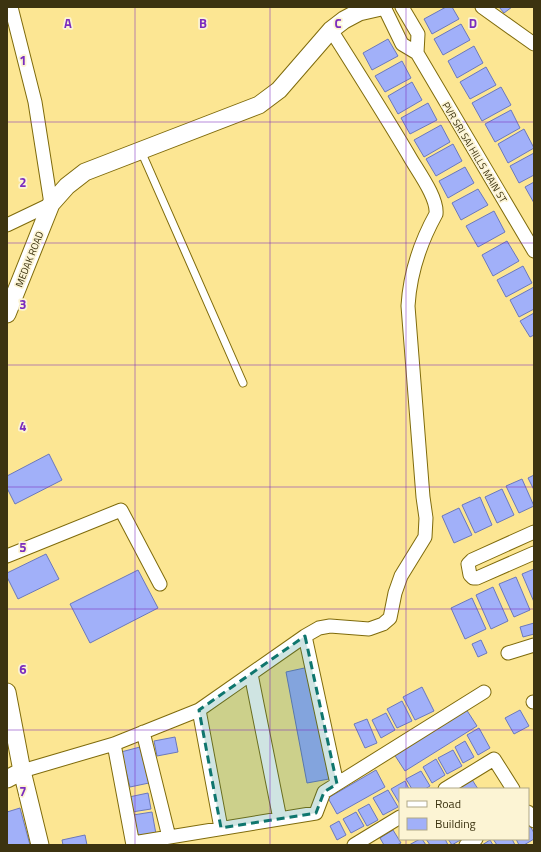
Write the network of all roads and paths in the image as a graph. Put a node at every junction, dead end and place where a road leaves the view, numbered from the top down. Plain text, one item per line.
1 (11, 7) edge
2 (381, 7) edge
3 (384, 7) edge
4 (402, 7) edge
5 (482, 7) edge
6 (331, 30) junction
7 (534, 44) edge
8 (417, 53) junction
9 (141, 150) junction
10 (51, 204) junction
11 (7, 225) edge
12 (532, 244) edge
13 (7, 314) edge
14 (243, 383) dead end
15 (534, 532) edge
16 (534, 553) edge
17 (7, 556) edge
18 (160, 584) dead end
19 (305, 636) junction
20 (534, 645) edge
21 (508, 653) dead end
22 (251, 674) junction
23 (7, 692) edge
24 (484, 692) dead end
25 (199, 710) junction
26 (143, 732) junction
27 (114, 744) junction
28 (22, 771) junction
29 (7, 779) edge
30 (337, 784) junction
31 (447, 788) edge
32 (512, 788) edge
33 (399, 818) edge
34 (280, 819) junction
35 (221, 828) junction
36 (169, 838) junction
37 (133, 844) edge
38 (40, 845) edge
39 (354, 845) edge

1 - 10 street
2 - 6 street, MEDAK ROAD
3 - 8 street, PVR SRI SAI HILLS MAIN ST
4 - 8 street
5 - 7 street
6 - 9 street, MEDAK ROAD
6 - 19 street
8 - 12 street, PVR SRI SAI HILLS MAIN ST
9 - 10 street, MEDAK ROAD
9 - 14 lane
10 - 11 street
10 - 13 street, MEDAK ROAD
15 - 16 street
17 - 18 street
19 - 22 street
19 - 30 street
20 - 21 street
22 - 25 street
22 - 34 street
23 - 28 street
24 - 30 street
25 - 26 street
25 - 35 street
26 - 27 street
26 - 36 street
27 - 28 street
27 - 37 street
28 - 29 street
28 - 38 street
30 - 34 street
31 - 32 street
33 - 39 street
34 - 35 street
35 - 36 street
36 - 37 street

